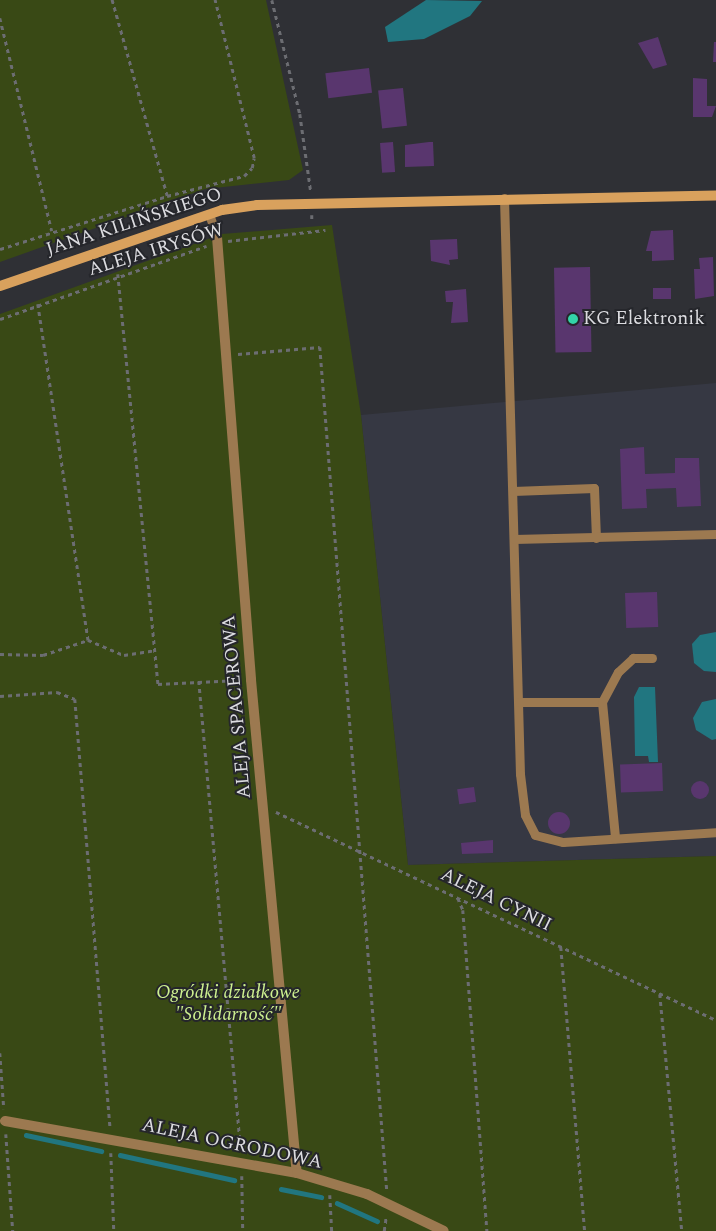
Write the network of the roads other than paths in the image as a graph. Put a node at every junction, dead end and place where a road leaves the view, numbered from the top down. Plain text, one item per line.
1 (716, 195) edge
2 (504, 198) junction
3 (209, 214) junction
4 (218, 240) joint
5 (0, 286) edge
6 (513, 491) junction
7 (716, 534) edge
8 (596, 538) junction
9 (514, 539) junction
10 (652, 658) dead end
11 (519, 702) junction
12 (602, 702) junction
13 (716, 832) edge
14 (615, 838) junction
15 (5, 1121) road end
16 (297, 1173) junction
17 (444, 1231) edge

1 - 2 street, JANA KILIŃSKIEGO
2 - 3 street, JANA KILIŃSKIEGO
2 - 6 lane
3 - 4 lane
3 - 5 street, JANA KILIŃSKIEGO
4 - 16 street, ALEJA SPACEROWA
6 - 8 lane
6 - 9 lane
7 - 8 lane
8 - 9 lane
9 - 11 lane
10 - 12 lane
11 - 12 lane
11 - 14 lane
12 - 14 lane
13 - 14 lane
15 - 16 street, ALEJA OGRODOWA
16 - 17 street, ALEJA OGRODOWA

